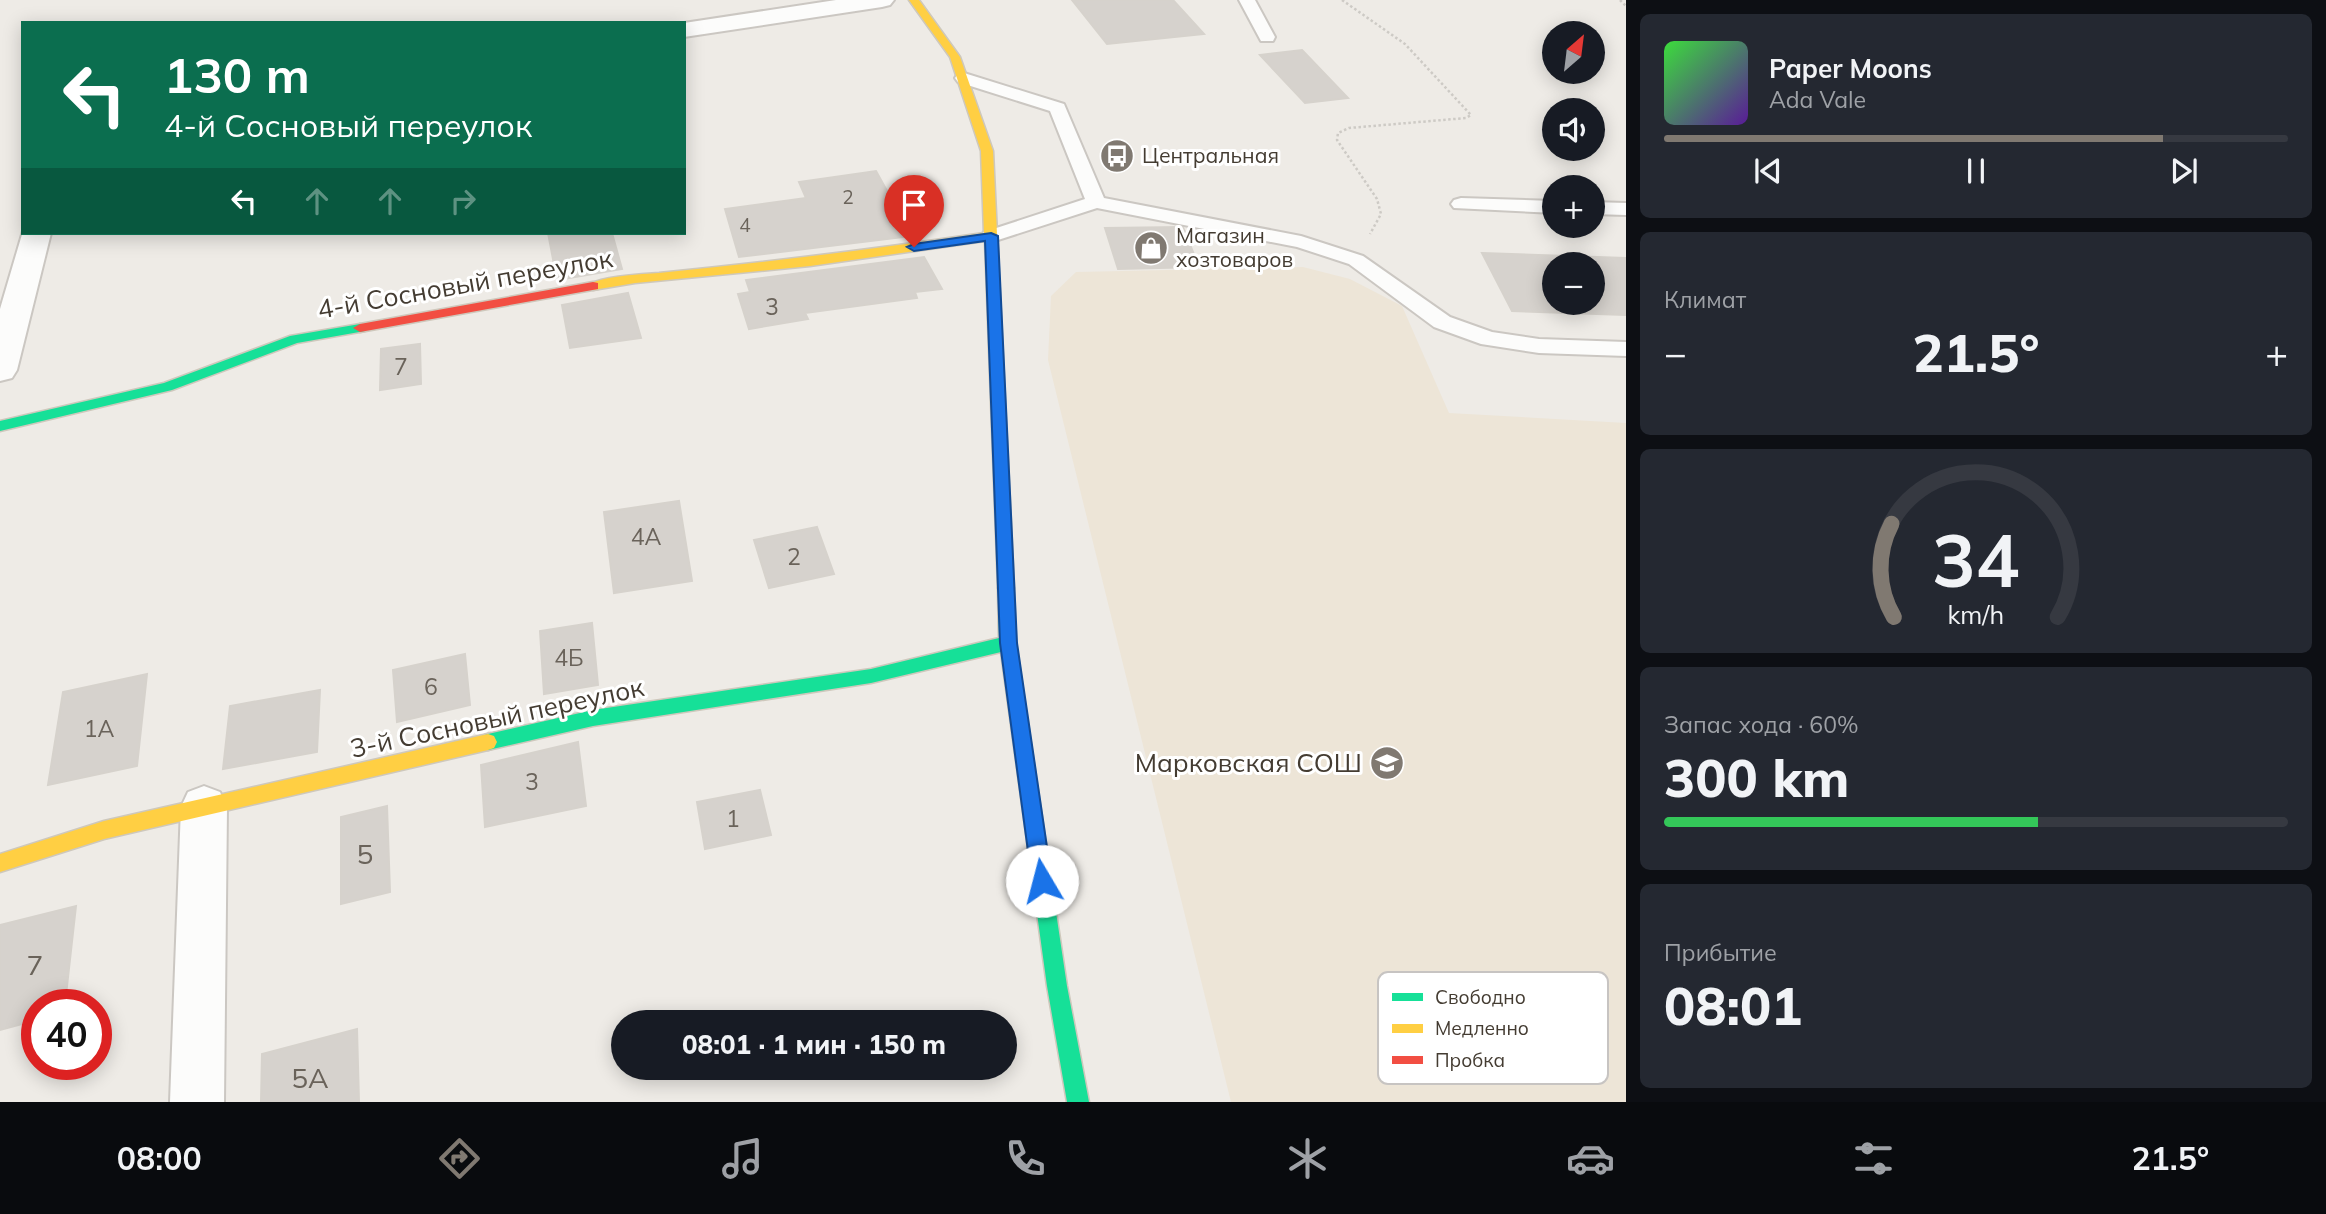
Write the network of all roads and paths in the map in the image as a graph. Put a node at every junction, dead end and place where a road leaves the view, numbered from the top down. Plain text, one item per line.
1 (882, 0) edge
2 (914, 0) edge
3 (1247, 0) edge
4 (1342, 0) edge
5 (1620, 0) edge
6 (1626, 6) edge
7 (686, 30) edge
8 (1267, 37) dead end
9 (964, 78) junction
10 (1096, 202) junction
11 (1461, 204) dead end
12 (1542, 207) edge
13 (1605, 208) edge
14 (1626, 209) edge
15 (35, 235) edge
16 (991, 236) junction
17 (1356, 260) junction
18 (1626, 349) edge
19 (0, 370) edge
20 (0, 426) edge
21 (1008, 643) junction
22 (204, 807) junction
23 (0, 863) edge
24 (197, 1102) edge
25 (1078, 1102) edge

1 - 7 street
2 - 9 street
3 - 8 lane
4 - 17 path
5 - 6 path
9 - 10 lane
9 - 16 street
10 - 16 lane
10 - 17 lane
11 - 12 lane
13 - 14 lane
15 - 19 street
16 - 20 street, 4-й Сосновый переулок
16 - 21 street
17 - 18 lane
21 - 22 street, 3-й Сосновый переулок
21 - 25 street
22 - 23 street, 3-й Сосновый переулок
22 - 24 street

